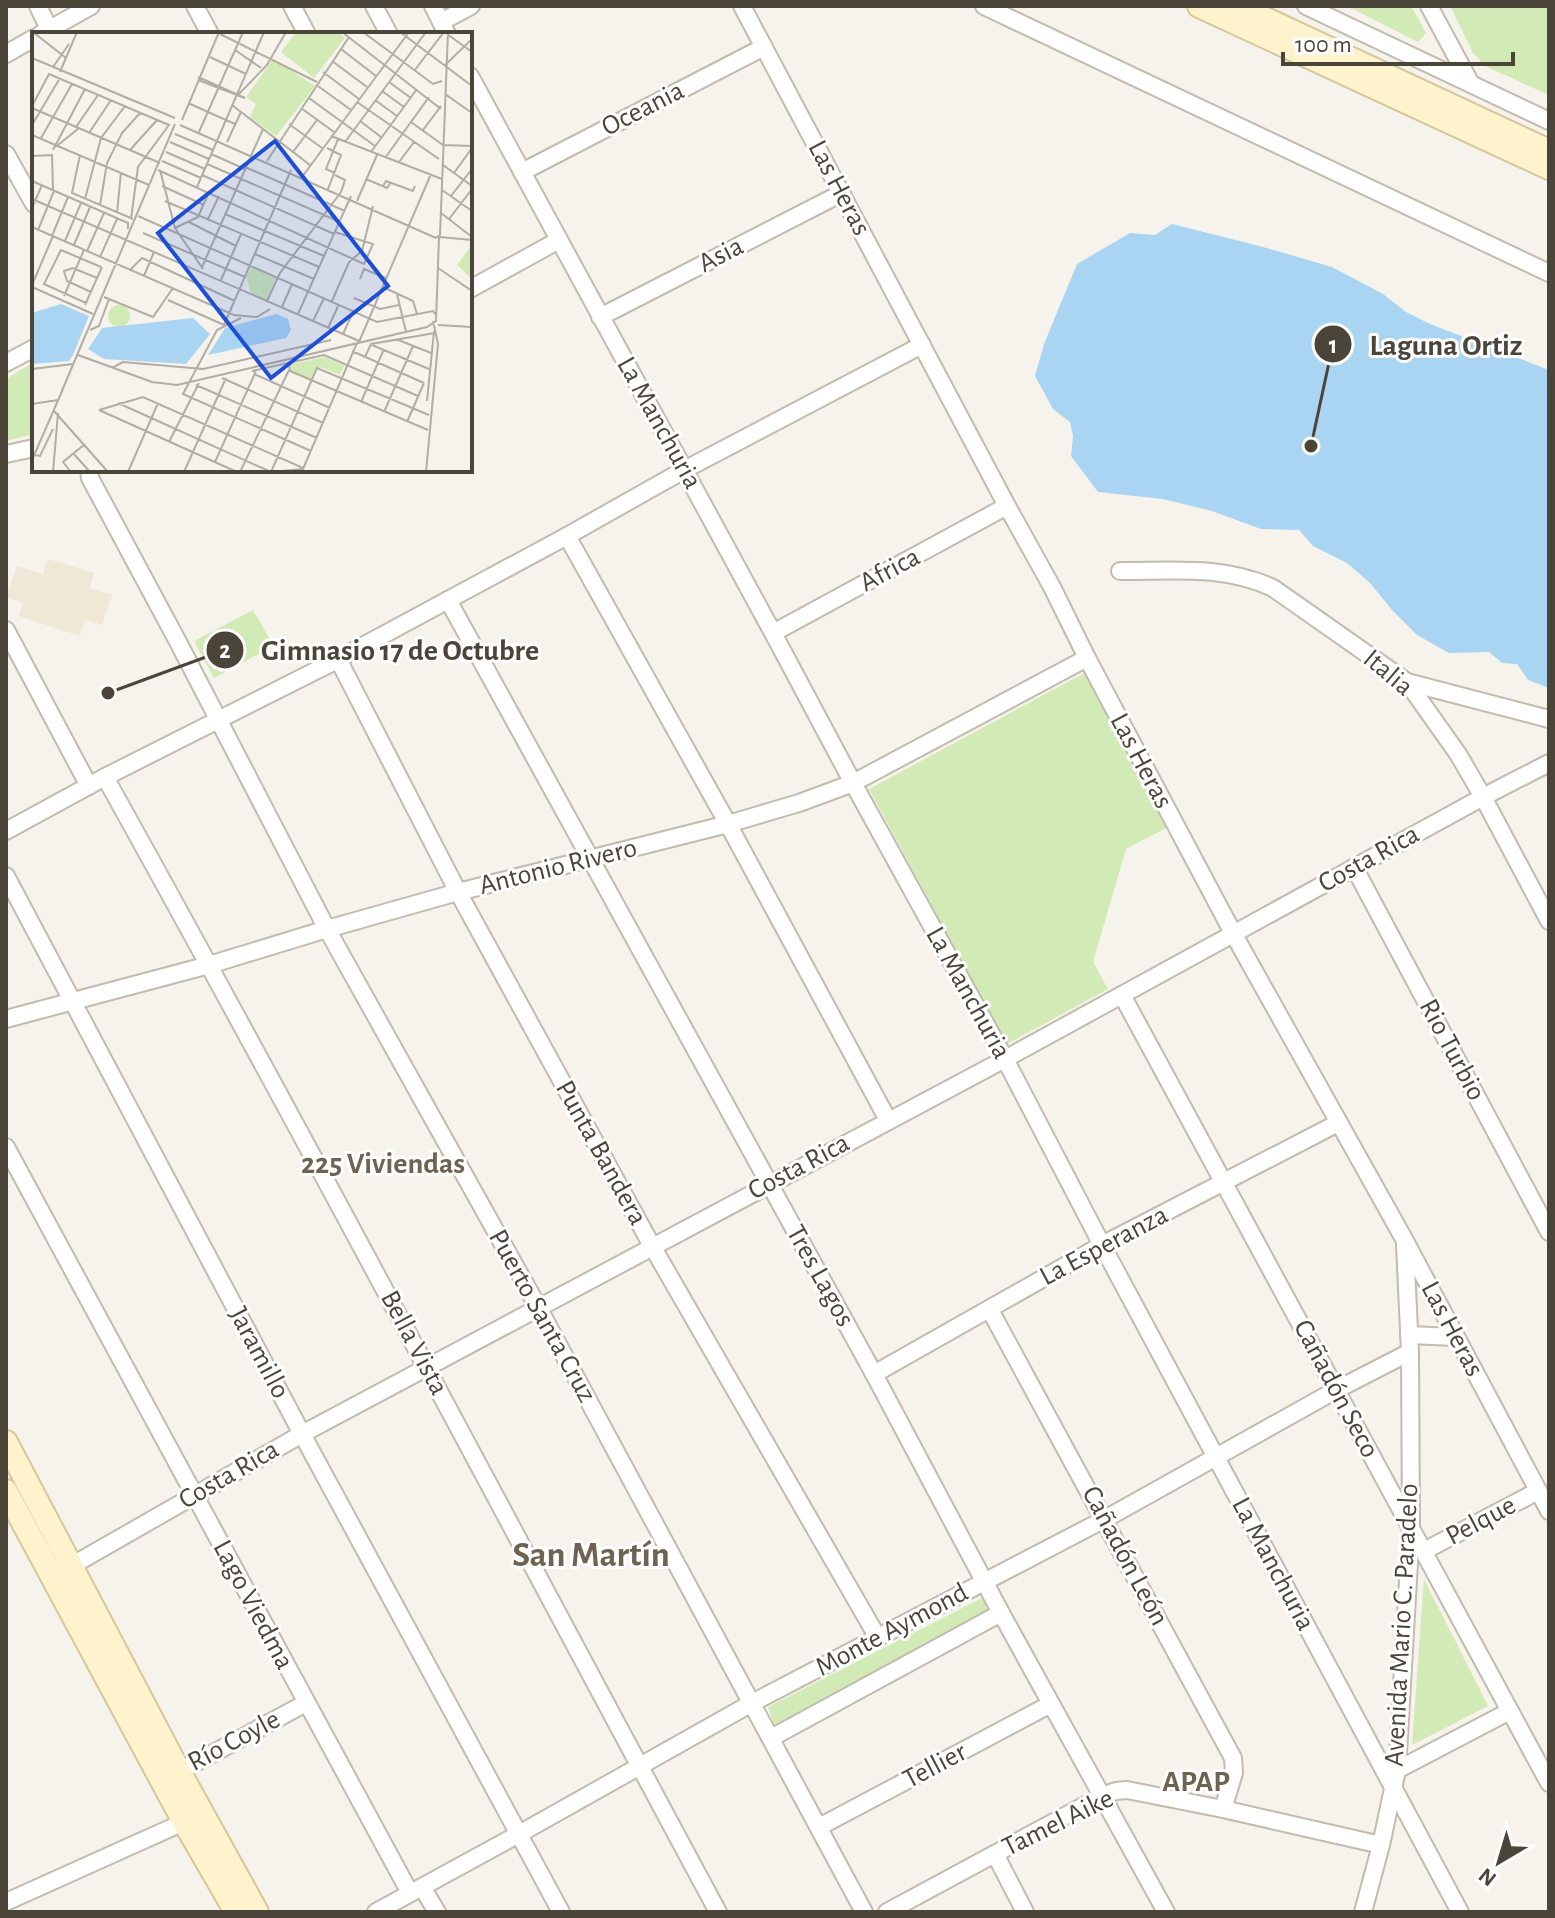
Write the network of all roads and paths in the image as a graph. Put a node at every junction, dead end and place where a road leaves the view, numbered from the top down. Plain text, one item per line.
1 (38, 6) edge
2 (91, 6) edge
3 (195, 6) edge
4 (292, 6) edge
5 (374, 6) edge
6 (433, 6) edge
7 (471, 6) edge
8 (742, 6) edge
9 (984, 6) edge
10 (1199, 6) edge
11 (1238, 6) edge
12 (1306, 6) edge
13 (1429, 6) edge
14 (444, 28) edge
15 (41, 32) edge
16 (45, 32) edge
17 (209, 32) edge
18 (306, 32) edge
19 (388, 32) edge
20 (32, 39) edge
21 (764, 47) junction
22 (6, 54) edge
23 (472, 80) edge
24 (1471, 84) junction
25 (1549, 121) edge
26 (1549, 151) edge
27 (6, 154) edge
28 (1549, 168) edge
29 (522, 172) junction
30 (842, 193) junction
31 (32, 200) edge
32 (559, 240) junction
33 (1549, 273) edge
34 (472, 288) edge
35 (600, 317) junction
36 (922, 345) junction
37 (32, 349) edge
38 (6, 363) edge
39 (32, 448) edge
40 (6, 454) edge
41 (684, 470) junction
42 (89, 472) edge
43 (1007, 506) junction
44 (567, 536) junction
45 (1120, 571) dead end
46 (448, 600) junction
47 (6, 630) edge
48 (773, 633) junction
49 (1087, 658) junction
50 (338, 659) junction
51 (1407, 682) junction
52 (1549, 719) edge
53 (218, 720) junction
54 (1549, 763) edge
55 (105, 777) junction
56 (853, 783) junction
57 (89, 786) junction
58 (1483, 797) junction
59 (728, 824) junction
60 (6, 831) edge
61 (590, 858) junction
62 (1354, 867) junction
63 (6, 876) edge
64 (458, 892) junction
65 (1549, 921) edge
66 (327, 929) junction
67 (1233, 933) junction
68 (209, 965) junction
69 (1122, 995) junction
70 (71, 1001) junction
71 (6, 1019) edge
72 (1005, 1059) junction
73 (888, 1120) junction
74 (1338, 1123) junction
75 (6, 1147) edge
76 (1224, 1183) junction
77 (769, 1184) junction
78 (1549, 1232) edge
79 (1404, 1239) junction
80 (1102, 1245) junction
81 (652, 1246) junction
82 (538, 1307) junction
83 (990, 1310) junction
84 (1455, 1337) junction
85 (1410, 1343) junction
86 (427, 1367) junction
87 (874, 1374) junction
88 (1336, 1390) junction
89 (302, 1434) junction
90 (7, 1448) edge
91 (1217, 1457) junction
92 (6, 1491) edge
93 (1538, 1491) junction
94 (194, 1495) junction
95 (1549, 1511) edge
96 (1105, 1519) junction
97 (1411, 1528) junction
98 (1424, 1551) junction
99 (62, 1570) junction
100 (984, 1582) junction
101 (1001, 1613) junction
102 (878, 1638) junction
103 (306, 1703) junction
104 (752, 1703) junction
105 (1051, 1704) junction
106 (1510, 1711) junction
107 (771, 1738) junction
108 (639, 1765) junction
109 (1397, 1770) junction
110 (170, 1776) junction
111 (1549, 1783) edge
112 (1392, 1788) junction
113 (1102, 1796) junction
114 (1223, 1809) junction
115 (191, 1813) junction
116 (819, 1827) junction
117 (519, 1834) junction
118 (1381, 1845) junction
119 (995, 1854) junction
120 (416, 1890) junction
121 (6, 1902) edge
122 (236, 1912) edge
123 (257, 1912) edge
124 (376, 1912) edge
125 (437, 1912) edge
126 (561, 1912) edge
127 (718, 1912) edge
128 (864, 1912) edge
129 (887, 1912) edge
130 (1025, 1912) edge
131 (1166, 1912) edge
132 (1363, 1912) edge
133 (1460, 1912) edge

1 - 15 street
2 - 16 street
3 - 17 street
4 - 18 street
5 - 19 street
6 - 14 street
7 - 14 street
8 - 21 street, Las Heras
9 - 33 street
10 - 28 main road
11 - 26 main road
12 - 24 street
13 - 24 street
20 - 22 street
21 - 29 street, Oceania
21 - 30 street, Las Heras
23 - 29 street, La Manchuria
24 - 25 street
27 - 31 street
29 - 32 street, La Manchuria
30 - 35 street, Asia
30 - 36 street, Las Heras
32 - 34 street
32 - 35 street, La Manchuria
35 - 41 street, La Manchuria
36 - 41 street
36 - 43 street, Las Heras
37 - 38 street
39 - 40 street
41 - 44 street
41 - 48 street, La Manchuria
42 - 53 street, Puerto Santa Cruz
43 - 48 street, Africa
43 - 49 street, Las Heras
44 - 46 street
44 - 59 street
45 - 51 street, Italia
46 - 50 street
46 - 61 street, Tres Lagos
47 - 57 street
48 - 56 street, La Manchuria
49 - 56 street, Antonio Rivero
49 - 67 street, Las Heras
50 - 53 street
50 - 64 street, Punta Bandera
51 - 52 street
51 - 58 street, Italia
53 - 55 street
53 - 66 street, Puerto Santa Cruz
54 - 58 street, Costa Rica
55 - 57 street
55 - 68 street, Bella Vista
56 - 59 street, Antonio Rivero
56 - 72 street, La Manchuria
57 - 60 street
58 - 62 street, Costa Rica
58 - 65 street, Italia
59 - 61 street, Antonio Rivero
59 - 73 street
61 - 64 street, Antonio Rivero
61 - 77 street, Tres Lagos
62 - 67 street, Costa Rica
62 - 78 street, Rio Turbio
63 - 70 street, Jaramillo
64 - 66 street, Antonio Rivero
64 - 81 street, Punta Bandera
66 - 68 street, Antonio Rivero
66 - 82 street, Puerto Santa Cruz
67 - 69 street, Costa Rica
67 - 74 street, Las Heras
68 - 70 street, Antonio Rivero
68 - 86 street, Bella Vista
69 - 72 street, Costa Rica
69 - 76 street, Cañadón Seco
70 - 71 street, Antonio Rivero
70 - 89 street, Jaramillo
72 - 73 street, Costa Rica
72 - 80 street, La Manchuria
73 - 77 street, Costa Rica
74 - 76 street, La Esperanza
74 - 79 street, Las Heras
75 - 94 street, Lago Viedma
76 - 80 street, La Esperanza
76 - 88 street, Cañadón Seco
77 - 81 street, Costa Rica
77 - 87 street, Tres Lagos
79 - 84 street, Las Heras
79 - 85 street, Avenida Mario C. Paradelo
80 - 83 street, La Esperanza
80 - 91 street, La Manchuria
81 - 82 street, Costa Rica
81 - 102 street, Punta Bandera
82 - 86 street, Costa Rica
82 - 104 street, Puerto Santa Cruz
83 - 87 street, La Esperanza
83 - 96 street, Cañadón León
84 - 85 street
84 - 93 street, Las Heras
85 - 88 street, Monte Aymond
85 - 97 street, Avenida Mario C. Paradelo
86 - 89 street, Costa Rica
86 - 108 street, Bella Vista
87 - 100 street, Tres Lagos
88 - 91 street, Monte Aymond
88 - 97 street, Cañadón Seco
89 - 94 street, Costa Rica
89 - 117 street, Jaramillo
90 - 99 main road
91 - 96 street, Monte Aymond
91 - 112 street, La Manchuria
92 - 99 main road
93 - 95 street, Las Heras
93 - 98 street, Pelque
94 - 99 street, Costa Rica
94 - 103 street, Lago Viedma
96 - 100 street, Monte Aymond
96 - 114 street, Cañadón León
97 - 98 street, Cañadón Seco
97 - 109 street, Avenida Mario C. Paradelo
98 - 106 street, Cañadón Seco
99 - 110 main road
100 - 101 street, Tres Lagos
100 - 102 street, Monte Aymond
101 - 105 street, Tres Lagos
101 - 107 street
102 - 104 street, Monte Aymond
103 - 110 street, Río Coyle
103 - 120 street, Lago Viedma
104 - 107 street, Puerto Santa Cruz
104 - 108 street, Monte Aymond
105 - 113 street, Tres Lagos
105 - 116 street, Tellier
106 - 109 street
106 - 111 street, Cañadón Seco
107 - 116 street, Puerto Santa Cruz
108 - 117 street, Monte Aymond
108 - 127 street, Bella Vista
109 - 112 street, Avenida Mario C. Paradelo
110 - 115 main road
112 - 118 street, Avenida Mario C. Paradelo
112 - 133 street, La Manchuria
113 - 114 street, Tamel Aike
113 - 119 street, Tamel Aike
113 - 131 street, Tres Lagos
114 - 118 street, Tamel Aike
115 - 121 street
115 - 122 main road
115 - 123 main road
116 - 128 street, Puerto Santa Cruz
117 - 120 street, Monte Aymond
117 - 126 street, Jaramillo
118 - 132 street, Avenida Mario C. Paradelo
119 - 129 street, Tamel Aike
119 - 130 street
120 - 124 street, Monte Aymond
120 - 125 street, Lago Viedma

